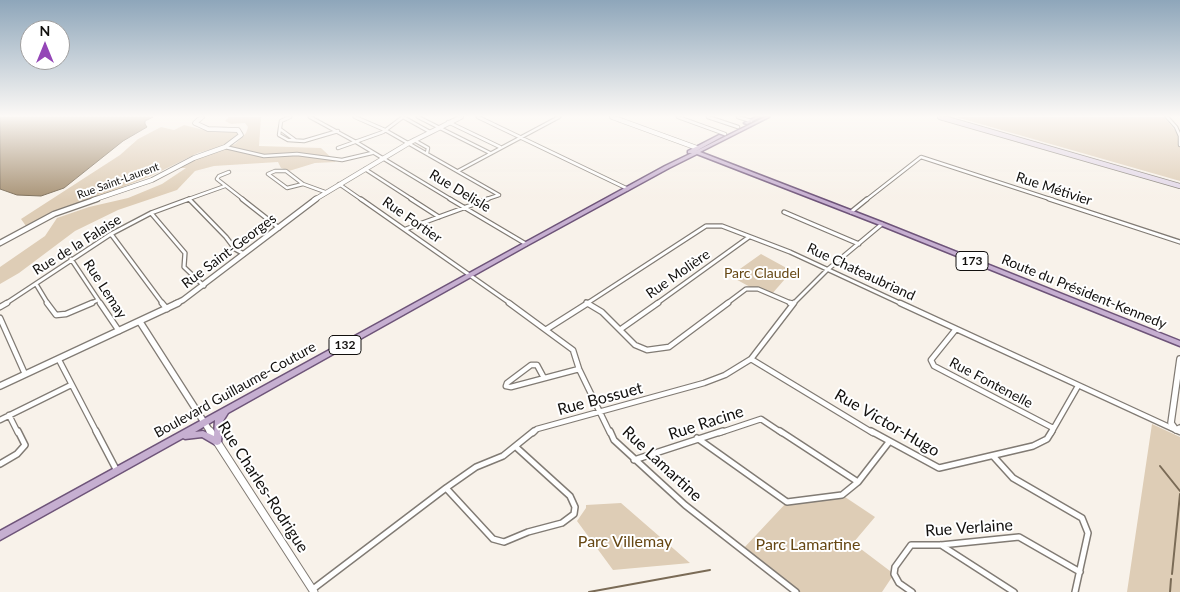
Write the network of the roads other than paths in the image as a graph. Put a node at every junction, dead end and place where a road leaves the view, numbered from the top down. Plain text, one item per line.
1 (348, 145) edge
2 (360, 145) edge
3 (406, 145) edge
4 (412, 145) edge
5 (422, 145) edge
6 (474, 145) edge
7 (495, 145) edge
8 (505, 145) edge
9 (536, 145) edge
10 (681, 145) edge
11 (707, 145) edge
12 (710, 145) edge
13 (1036, 145) edge
14 (1041, 145) edge
15 (225, 146) joint
16 (500, 147) junction
17 (338, 148) dead end
18 (697, 151) junction
19 (372, 153) junction
20 (427, 153) junction
21 (490, 153) junction
22 (382, 158) junction
23 (730, 166) junction
24 (365, 169) junction
25 (458, 171) junction
26 (229, 172) dead end
27 (734, 173) dead end
28 (303, 184) junction
29 (339, 184) junction
30 (225, 186) junction
31 (783, 186) junction
32 (1180, 186) edge
33 (628, 189) junction
34 (325, 192) junction
35 (188, 199) junction
36 (465, 208) junction
37 (784, 212) dead end
38 (850, 212) junction
39 (151, 214) junction
40 (439, 217) junction
41 (882, 224) junction
42 (279, 228) junction
43 (406, 229) junction
44 (112, 234) junction
45 (749, 237) junction
46 (1180, 242) edge
47 (0, 243) edge
48 (526, 244) junction
49 (859, 244) junction
50 (244, 254) junction
51 (72, 259) junction
52 (827, 270) junction
53 (471, 276) junction
54 (36, 284) junction
55 (204, 286) junction
56 (98, 300) junction
57 (586, 302) junction
58 (793, 304) junction
59 (0, 307) edge
60 (167, 309) junction
61 (0, 318) edge
62 (140, 322) junction
63 (547, 328) junction
64 (621, 329) junction
65 (956, 329) junction
66 (119, 331) junction
67 (1180, 344) edge
68 (751, 359) junction
69 (1180, 359) edge
70 (59, 360) junction
71 (579, 369) junction
72 (25, 374) junction
73 (544, 378) junction
74 (71, 385) junction
75 (0, 386) edge
76 (1078, 386) junction
77 (226, 410) junction
78 (600, 412) junction
79 (10, 415) junction
80 (0, 420) edge
81 (205, 422) junction
82 (1053, 428) junction
83 (1179, 430) edge
84 (697, 438) junction
85 (174, 440) junction
86 (217, 442) junction
87 (889, 442) junction
88 (516, 447) junction
89 (994, 457) junction
90 (634, 460) junction
91 (0, 464) edge
92 (117, 471) junction
93 (858, 482) junction
94 (446, 488) junction
95 (0, 536) edge
96 (941, 545) junction
97 (1080, 572) junction
98 (313, 591) edge
99 (796, 592) edge
100 (912, 592) edge
101 (1014, 592) edge
102 (1075, 592) edge

1 - 17 street
2 - 19 street
3 - 22 street, Rue Saint-Georges
4 - 20 street
5 - 20 street
6 - 21 street
7 - 16 street
8 - 16 street
9 - 33 street
10 - 18 street, Route du Président-Kennedy
11 - 18 main road, Boulevard Guillaume-Couture / 132
12 - 18 main road, Boulevard Guillaume-Couture / 132
13 - 32 main road
14 - 32 main road
15 - 19 street
15 - 47 street, Rue Saint-Laurent
16 - 21 street
18 - 23 main road, Route du Président-Kennedy / 173
18 - 31 main road, Route du Président-Kennedy / 173
18 - 33 main road, Boulevard Guillaume-Couture / 132
19 - 22 street, Rue Delisle
20 - 25 street
21 - 25 street
22 - 24 street, Rue Saint-Georges
22 - 36 street, Rue Delisle
23 - 27 main road
23 - 31 main road, Route du Président-Kennedy / 173
24 - 29 street, Rue Saint-Georges
24 - 40 street
25 - 36 street
26 - 30 street
28 - 28 street
28 - 34 street
29 - 34 street, Rue Saint-Georges
29 - 43 street, Rue Fortier
30 - 35 street, Rue de la Falaise
30 - 42 street
31 - 38 main road, Route du Président-Kennedy / 173
33 - 48 main road, Boulevard Guillaume-Couture / 132
34 - 42 street, Rue Saint-Georges
35 - 39 street, Rue de la Falaise
35 - 50 street
36 - 40 street
36 - 48 street, Rue Delisle
37 - 49 street
38 - 41 main road, Route du Président-Kennedy / 173
38 - 46 street, Rue Métivier
39 - 44 street, Rue de la Falaise
39 - 55 street
40 - 43 street
41 - 49 street, Rue Bossuet
41 - 67 main road, Route du Président-Kennedy / 173
42 - 50 street, Rue Saint-Georges
43 - 53 street, Rue Fortier
44 - 51 street, Rue de la Falaise
44 - 60 street
45 - 52 street, Rue Chateaubriand
45 - 57 street, Rue Chateaubriand
45 - 64 street, Rue Molière
48 - 53 main road, Boulevard Guillaume-Couture / 132
49 - 52 street, Rue Bossuet
50 - 55 street, Rue Saint-Georges
51 - 54 street, Rue de la Falaise
51 - 56 street, Rue Lemay
52 - 58 street, Rue Bossuet
52 - 65 street, Rue Chateaubriand
53 - 63 street, Rue Lamartine
53 - 77 main road, Boulevard Guillaume-Couture / 132
54 - 56 street
54 - 59 street, Rue de la Falaise
55 - 60 street, Rue Saint-Georges
56 - 66 street, Rue Lemay
57 - 63 street, Rue Chateaubriand
57 - 64 street
58 - 64 street
58 - 68 street, Rue Bossuet
60 - 62 street, Rue Saint-Georges
61 - 72 street
62 - 66 street, Rue Saint-Georges
62 - 81 street, Rue Charles-Rodrigue
63 - 71 street, Rue Lamartine
65 - 76 street, Rue Chateaubriand
65 - 82 street, Rue Fontenelle
66 - 70 street, Rue Saint-Georges
68 - 78 street, Rue Bossuet
68 - 87 street, Rue Victor-Hugo
69 - 83 street
70 - 72 street, Rue Saint-Georges
70 - 74 street
71 - 73 street
71 - 78 street, Rue Lamartine
72 - 75 street, Rue Saint-Georges
73 - 73 street
74 - 79 street
74 - 92 street
76 - 82 street, Rue Victor-Hugo
76 - 83 street, Rue Chateaubriand
77 - 81 main road, Boulevard Guillaume-Couture / 132
77 - 86 main road
78 - 88 street, Rue Bossuet
78 - 90 street, Rue Lamartine
79 - 80 street
79 - 91 street
81 - 85 main road, Boulevard Guillaume-Couture / 132
81 - 86 street, Rue Charles-Rodrigue
82 - 89 street, Rue Victor-Hugo
84 - 90 street, Rue Racine
84 - 93 street, Rue Racine
84 - 93 street
85 - 86 main road
85 - 92 main road, Boulevard Guillaume-Couture / 132
86 - 98 street, Rue Charles-Rodrigue
87 - 89 street, Rue Victor-Hugo
87 - 93 street
88 - 94 street, Rue Bossuet
88 - 94 street
89 - 97 street
90 - 99 street, Rue Lamartine
92 - 95 main road, Boulevard Guillaume-Couture / 132
94 - 98 street, Rue Bossuet
96 - 97 street, Rue Verlaine
96 - 100 street, Rue Verlaine
96 - 101 street
97 - 102 street

